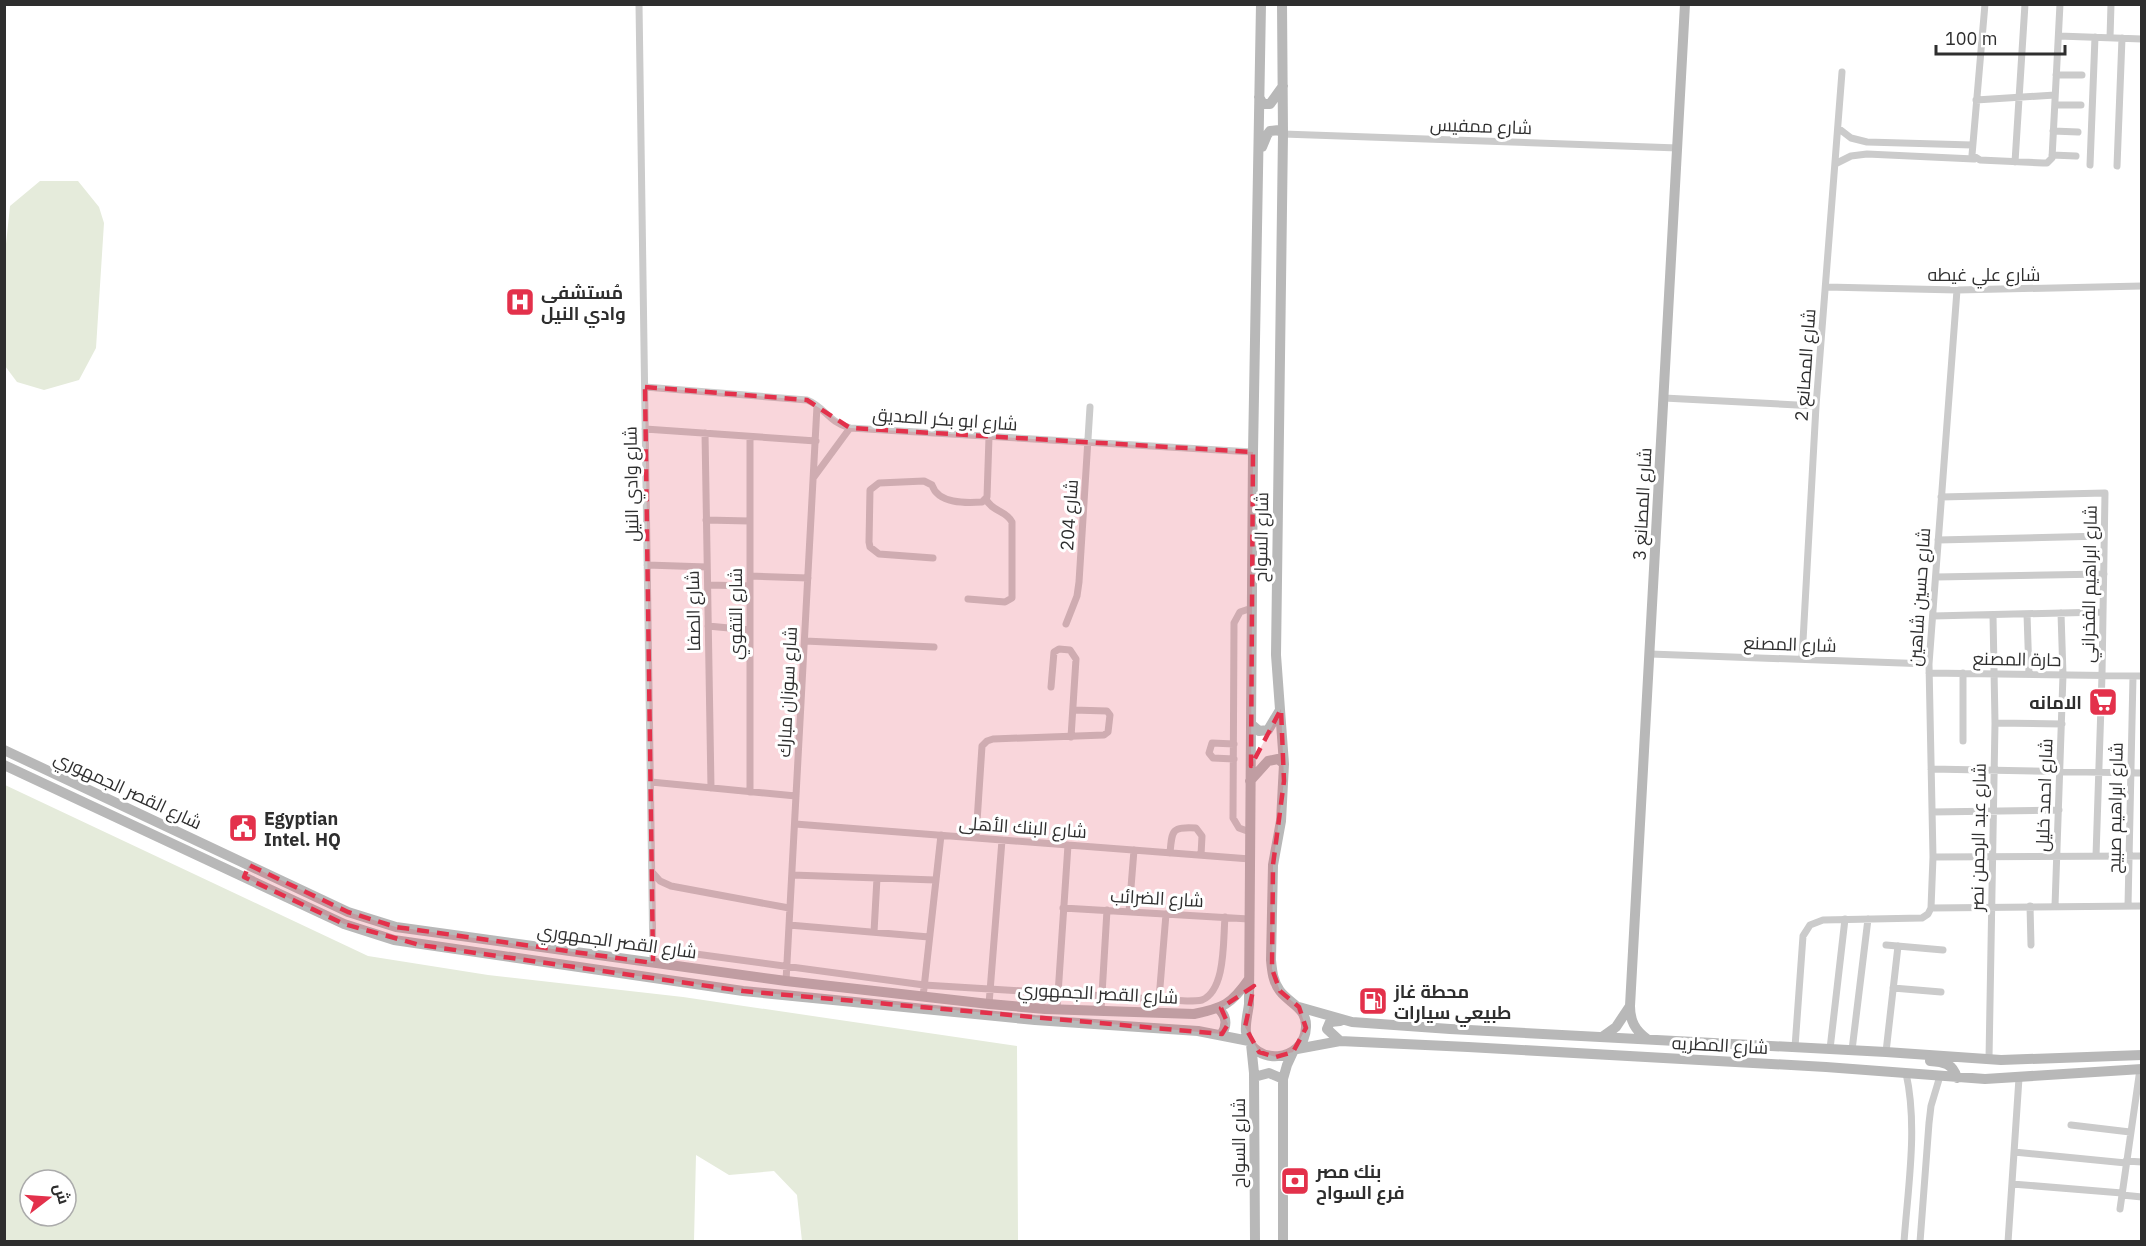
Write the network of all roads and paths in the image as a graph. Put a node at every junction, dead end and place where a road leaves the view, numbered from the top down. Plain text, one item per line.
1 (639, 4) edge
2 (1261, 4) edge
3 (1282, 4) edge
4 (1686, 4) edge
5 (1985, 4) edge
6 (2025, 4) edge
7 (2060, 4) edge
8 (2111, 4) edge
9 (2059, 36) junction
10 (2095, 37) junction
11 (2110, 38) junction
12 (2122, 38) junction
13 (2142, 39) edge
14 (1842, 72) dead end
15 (2056, 75) junction
16 (2082, 75) dead end
17 (1283, 86) junction
18 (2055, 95) junction
19 (2019, 96) junction
20 (1259, 97) junction
21 (1976, 100) junction
22 (2055, 105) junction
23 (2081, 105) dead end
24 (1838, 128) junction
25 (2053, 130) junction
26 (2078, 132) dead end
27 (1283, 134) junction
28 (1972, 145) junction
29 (1678, 148) junction
30 (2052, 155) junction
31 (1259, 156) junction
32 (2076, 156) dead end
33 (1974, 159) junction
34 (2014, 162) junction
35 (1835, 164) junction
36 (2090, 165) dead end
37 (2117, 166) dead end
38 (2142, 286) edge
39 (1826, 287) junction
40 (1957, 290) junction
41 (645, 387) junction
42 (1664, 398) junction
43 (818, 405) junction
44 (1816, 406) junction
45 (1090, 407) dead end
46 (850, 428) junction
47 (645, 429) junction
48 (705, 433) junction
49 (750, 437) junction
50 (989, 437) junction
51 (816, 441) junction
52 (1088, 443) junction
53 (1253, 452) junction
54 (813, 477) junction
55 (1941, 497) junction
56 (986, 499) junction
57 (706, 520) junction
58 (749, 521) junction
59 (2104, 536) junction
60 (1938, 540) junction
61 (933, 558) dead end
62 (647, 565) junction
63 (707, 567) junction
64 (2104, 574) junction
65 (750, 576) junction
66 (1936, 577) junction
67 (808, 578) junction
68 (708, 585) junction
69 (750, 586) junction
70 (968, 599) dead end
71 (1252, 608) junction
72 (2103, 612) junction
73 (2061, 613) junction
74 (2027, 614) junction
75 (1994, 615) junction
76 (1933, 616) junction
77 (1066, 624) dead end
78 (708, 626) junction
79 (750, 630) junction
80 (805, 641) junction
81 (934, 647) dead end
82 (1650, 654) junction
83 (1802, 659) junction
84 (1929, 664) junction
85 (1929, 673) junction
86 (1963, 673) junction
87 (1995, 674) junction
88 (2029, 674) junction
89 (2063, 675) junction
90 (2102, 675) junction
91 (2133, 676) junction
92 (2142, 676) edge
93 (1051, 687) dead end
94 (1281, 709) junction
95 (1073, 710) junction
96 (1995, 723) junction
97 (1251, 724) junction
98 (2062, 724) junction
99 (1071, 736) junction
100 (1963, 741) dead end
101 (1234, 744) junction
102 (4, 750) edge
103 (1234, 759) junction
104 (1284, 764) junction
105 (4, 765) edge
106 (1932, 769) junction
107 (1994, 770) junction
108 (2060, 771) junction
109 (2099, 772) junction
110 (2131, 773) junction
111 (2142, 773) edge
112 (1250, 781) junction
113 (651, 782) junction
114 (711, 788) junction
115 (750, 792) junction
116 (796, 796) junction
117 (1993, 810) junction
118 (2059, 810) junction
119 (1932, 812) junction
120 (795, 824) junction
121 (1250, 832) junction
122 (941, 835) junction
123 (975, 837) junction
124 (1002, 840) junction
125 (1068, 845) junction
126 (1134, 850) junction
127 (1170, 853) junction
128 (228, 855) junction
129 (1201, 855) junction
130 (1993, 856) junction
131 (2057, 856) junction
132 (2096, 856) junction
133 (2129, 856) junction
134 (2142, 856) edge
135 (1933, 857) junction
136 (1250, 859) junction
137 (249, 865) junction
138 (223, 867) junction
139 (652, 872) junction
140 (792, 875) junction
141 (244, 877) junction
142 (878, 878) junction
143 (935, 880) junction
144 (1992, 906) junction
145 (2030, 906) junction
146 (2055, 906) junction
147 (2128, 906) junction
148 (2142, 906) edge
149 (789, 908) junction
150 (1064, 908) junction
151 (1931, 908) junction
152 (1107, 910) junction
153 (1129, 912) junction
154 (1166, 914) junction
155 (1225, 917) junction
156 (1249, 919) junction
157 (1845, 919) junction
158 (1868, 919) junction
159 (789, 925) junction
160 (874, 932) junction
161 (929, 937) junction
162 (1886, 945) dead end
163 (2031, 945) dead end
164 (1898, 946) junction
165 (1943, 950) dead end
166 (681, 952) dead end
167 (654, 963) junction
168 (787, 967) junction
169 (1249, 979) junction
170 (786, 981) junction
171 (924, 985) junction
172 (1893, 988) junction
173 (990, 989) junction
174 (1941, 992) dead end
175 (1058, 993) junction
176 (1102, 996) junction
177 (923, 997) junction
178 (1159, 999) junction
179 (988, 1004) junction
180 (1630, 1006) junction
181 (1299, 1007) junction
182 (1057, 1009) junction
183 (1219, 1009) junction
184 (1101, 1011) junction
185 (1346, 1021) junction
186 (1222, 1034) junction
187 (1602, 1037) junction
188 (1647, 1039) junction
189 (1340, 1041) junction
190 (1250, 1042) junction
191 (1795, 1047) junction
192 (1830, 1049) junction
193 (1295, 1050) junction
194 (1852, 1050) junction
195 (1886, 1052) junction
196 (1912, 1053) junction
197 (2142, 1055) edge
198 (1987, 1059) junction
199 (2140, 1069) edge
200 (1906, 1073) junction
201 (1940, 1076) junction
202 (1254, 1077) junction
203 (1957, 1078) junction
204 (2019, 1078) junction
205 (1283, 1079) junction
206 (1985, 1079) junction
207 (2072, 1125) dead end
208 (2130, 1132) junction
209 (2014, 1152) junction
210 (2126, 1162) junction
211 (2142, 1162) edge
212 (2012, 1184) junction
213 (2122, 1194) junction
214 (2142, 1197) edge
215 (2120, 1209) dead end
216 (1255, 1242) edge
217 (1283, 1242) edge
218 (1904, 1242) edge
219 (1920, 1242) edge
220 (2008, 1242) edge

1 - 41 street, شارع وادي النيل
2 - 20 main road, شارع السواح
3 - 17 main road, شارع السواح
4 - 29 main road, شارع المصانع 3
5 - 21 street
6 - 19 street
7 - 9 street
8 - 11 street
9 - 10 street
9 - 15 street
10 - 11 street
10 - 36 street
11 - 12 street
12 - 13 street
12 - 37 street
14 - 24 street, شارع المصانع 2
15 - 16 street
15 - 18 street
17 - 20 main road
17 - 27 main road, شارع السواح
18 - 19 street
18 - 22 street
19 - 21 street
19 - 34 street
20 - 31 main road, شارع السواح
21 - 28 street
22 - 23 street
22 - 25 street
24 - 28 street
24 - 35 street, شارع المصانع 2
25 - 26 street
25 - 30 street
27 - 29 street, شارع ممفيس
27 - 31 main road
27 - 94 main road, شارع السواح
28 - 33 street
29 - 42 main road, شارع المصانع 3
30 - 32 street
30 - 34 street
31 - 53 main road, شارع السواح
33 - 34 street
33 - 35 street
35 - 39 street, شارع المصانع 2
38 - 40 street, شارع علي غيطه
39 - 40 street, شارع علي غيطه
39 - 44 street, شارع المصانع 2
40 - 55 street, شارع حسين شاهين
41 - 43 street, شارع ابو بكر الصديق
41 - 47 street, شارع وادي النيل
42 - 44 street
42 - 82 main road, شارع المصانع 3
43 - 46 street, شارع ابو بكر الصديق
43 - 51 street, شارع سوزان مبارك
44 - 83 street, شارع المصانع 2
45 - 52 street, شارع 204
46 - 50 street, شارع ابو بكر الصديق
46 - 54 street
47 - 48 street
47 - 62 street, شارع وادي النيل
48 - 49 street
48 - 57 street, شارع الصفا
49 - 51 street
49 - 58 street, شارع التقوي
50 - 52 street, شارع ابو بكر الصديق
50 - 56 street
51 - 54 street, شارع سوزان مبارك
52 - 53 street, شارع ابو بكر الصديق
52 - 77 street, شارع 204
53 - 71 main road, شارع السواح
54 - 67 street, شارع سوزان مبارك
55 - 59 street, شارع ابراهيم الفخراني
55 - 60 street, شارع حسين شاهين
56 - 61 street
56 - 70 street
57 - 58 street
57 - 63 street, شارع الصفا
58 - 65 street, شارع التقوي
59 - 60 street
59 - 64 street, شارع ابراهيم الفخراني
60 - 66 street, شارع حسين شاهين
62 - 63 street
62 - 113 street, شارع وادي النيل
63 - 68 street, شارع الصفا
64 - 66 street
64 - 72 street, شارع ابراهيم الفخراني
65 - 67 street
65 - 69 street, شارع التقوي
66 - 76 street, شارع حسين شاهين
67 - 80 street, شارع سوزان مبارك
68 - 69 street
68 - 78 street, شارع الصفا
69 - 79 street, شارع التقوي
71 - 97 main road, شارع السواح
71 - 101 street
72 - 73 street
72 - 90 street, شارع ابراهيم الفخراني
73 - 74 street
73 - 89 street, شارع احمد خليل
74 - 75 street
74 - 88 street
75 - 76 street
75 - 87 street, شارع عبد الرحمن نصر
76 - 84 street, شارع حسين شاهين
78 - 79 street
78 - 114 street, شارع الصفا
79 - 115 street, شارع التقوي
80 - 81 street
80 - 116 street, شارع سوزان مبارك
82 - 83 street, شارع المصنع
82 - 180 main road, شارع المصانع 3
83 - 84 street, شارع المصنع
84 - 85 street, شارع حسين شاهين
85 - 86 street, حارة المصنع
85 - 106 street, شارع حسين شاهين
86 - 87 street, حارة المصنع
86 - 100 street
87 - 88 street, حارة المصنع
87 - 96 street, شارع عبد الرحمن نصر
88 - 89 street, حارة المصنع
89 - 90 street, حارة المصنع
89 - 98 street, شارع احمد خليل
90 - 91 street, حارة المصنع
90 - 109 street, شارع ابراهيم الفخراني
91 - 92 street, حارة المصنع
91 - 110 street, شارع ابراهيم صبيح
93 - 95 street
94 - 97 main road
94 - 104 main road, شارع السواح
95 - 99 street
95 - 99 street
96 - 98 street
96 - 107 street, شارع عبد الرحمن نصر
97 - 112 main road, شارع السواح
98 - 108 street, شارع احمد خليل
99 - 123 street
101 - 103 street
101 - 103 street
102 - 128 main road, شارع القصر الجمهوري
103 - 121 street
104 - 112 main road
104 - 181 main road, شارع السواح
105 - 138 main road, شارع القصر الجمهوري
106 - 107 street
106 - 119 street, شارع حسين شاهين
107 - 108 street
107 - 117 street, شارع عبد الرحمن نصر
108 - 109 street
108 - 118 street, شارع احمد خليل
109 - 110 street
109 - 132 street, شارع ابراهيم الفخراني
110 - 111 street
110 - 133 street, شارع ابراهيم صبيح
112 - 121 main road, شارع السواح
113 - 114 street
113 - 139 street, شارع وادي النيل
114 - 115 street
115 - 116 street
116 - 120 street, شارع سوزان مبارك
117 - 118 street
117 - 119 street
117 - 130 street, شارع عبد الرحمن نصر
118 - 131 street, شارع احمد خليل
119 - 135 street, شارع حسين شاهين
120 - 122 street, شارع البنك الأهلى
120 - 140 street, شارع سوزان مبارك
121 - 136 main road, شارع السواح
122 - 123 street, شارع البنك الأهلى
122 - 143 street
123 - 124 street, شارع البنك الأهلى
124 - 125 street, شارع البنك الأهلى
124 - 173 street
125 - 126 street, شارع البنك الأهلى
125 - 150 street
126 - 127 street, شارع البنك الأهلى
126 - 153 street
127 - 129 street, شارع البنك الأهلى
127 - 129 street
128 - 137 main road, شارع القصر الجمهوري
128 - 138 main road
129 - 136 street, شارع البنك الأهلى
130 - 131 street
130 - 135 street
130 - 144 street, شارع عبد الرحمن نصر
131 - 132 street
131 - 146 street, شارع احمد خليل
132 - 133 street
133 - 134 street
133 - 147 street, شارع ابراهيم صبيح
135 - 151 street, شارع حسين شاهين
136 - 156 main road, شارع السواح
137 - 141 main road
137 - 167 main road, شارع القصر الجمهوري
138 - 141 main road, شارع القصر الجمهوري
139 - 149 street
139 - 167 street, شارع وادي النيل
140 - 142 street
140 - 149 street, شارع سوزان مبارك
141 - 186 main road, شارع القصر الجمهوري
142 - 143 street
142 - 160 street
143 - 161 street
144 - 145 street
144 - 151 street
144 - 198 street, شارع عبد الرحمن نصر
145 - 146 street
145 - 163 street
146 - 147 street
147 - 148 street
149 - 159 street, شارع سوزان مبارك
150 - 152 street, شارع الضرائب
150 - 175 street
151 - 158 street
152 - 153 street, شارع الضرائب
152 - 176 street
153 - 154 street, شارع الضرائب
154 - 155 street, شارع الضرائب
154 - 178 street
155 - 156 street, شارع الضرائب
155 - 178 street
156 - 169 main road, شارع السواح
157 - 158 street
157 - 191 street
157 - 192 street
158 - 194 street
159 - 160 street
159 - 168 street, شارع سوزان مبارك
160 - 161 street
161 - 171 street
162 - 164 street
164 - 165 street
164 - 172 street
166 - 168 street
167 - 170 main road, شارع القصر الجمهوري
168 - 170 street, شارع سوزان مبارك
168 - 171 street
169 - 183 main road
169 - 190 main road, شارع السواح
170 - 177 main road, شارع القصر الجمهوري
171 - 173 street
171 - 177 street
172 - 174 street
172 - 195 street
173 - 175 street
173 - 179 street
175 - 176 street
175 - 182 street
176 - 178 street
176 - 184 street
177 - 179 main road, شارع القصر الجمهوري
179 - 182 main road, شارع القصر الجمهوري
180 - 187 main road
180 - 188 main road, شارع المصانع 3
181 - 185 main road, شارع المطريه
181 - 193 main road
182 - 184 main road, شارع القصر الجمهوري
183 - 184 main road, شارع القصر الجمهوري
183 - 186 main road
185 - 187 main road, شارع المطريه
185 - 189 main road
186 - 190 main road, شارع القصر الجمهوري
187 - 188 main road, شارع المطريه
188 - 191 main road, شارع المطريه
189 - 193 main road, شارع المطريه
189 - 200 main road, شارع المطريه
190 - 193 main road
190 - 202 main road, شارع السواح
191 - 192 main road, شارع المطريه
192 - 194 main road, شارع المطريه
193 - 205 main road
194 - 195 main road, شارع المطريه
195 - 196 main road, شارع المطريه
196 - 198 main road, شارع المطريه
196 - 203 main road
197 - 198 main road, شارع المطريه
198 - 206 main road
199 - 204 main road, شارع المطريه
199 - 208 street
200 - 201 main road, شارع المطريه
200 - 218 street
201 - 203 main road, شارع المطريه
201 - 219 street
202 - 205 main road
202 - 216 main road, شارع السواح
203 - 206 main road, شارع المطريه
204 - 206 main road, شارع المطريه
204 - 209 street
205 - 217 main road
207 - 208 street
208 - 210 street
209 - 210 street
209 - 212 street
210 - 211 street
210 - 213 street
212 - 213 street
212 - 220 street
213 - 214 street
213 - 215 street

